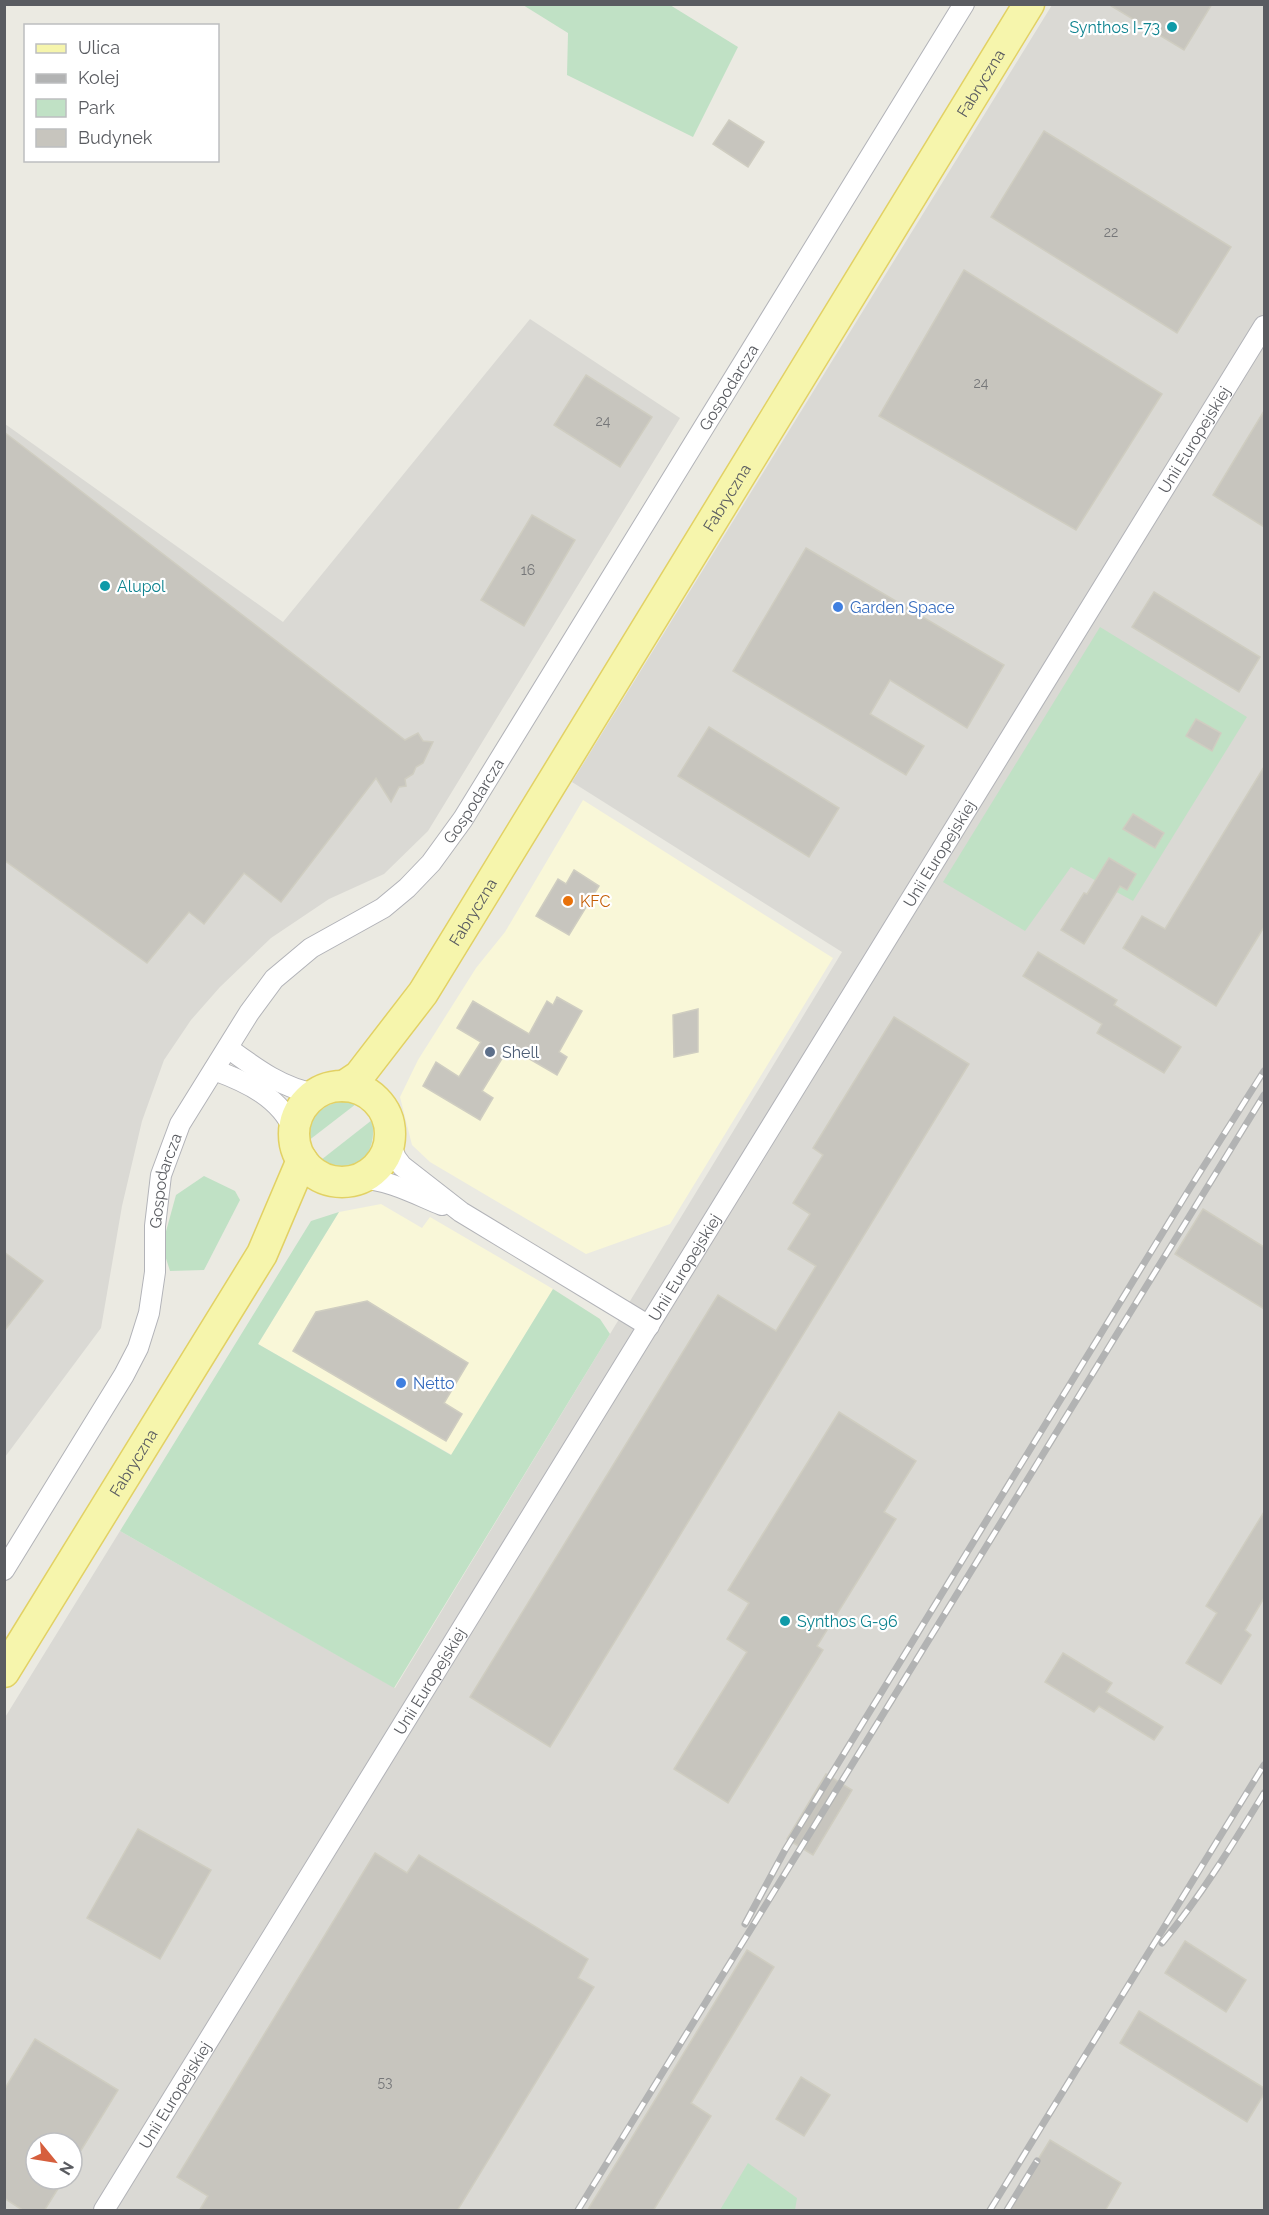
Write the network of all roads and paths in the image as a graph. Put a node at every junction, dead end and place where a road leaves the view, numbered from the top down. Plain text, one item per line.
1 (964, 4) edge
2 (1029, 4) edge
3 (1264, 326) edge
4 (423, 993) junction
5 (228, 1048) junction
6 (214, 1070) junction
7 (330, 1090) junction
8 (379, 1104) junction
9 (294, 1131) junction
10 (389, 1142) junction
11 (302, 1160) junction
12 (360, 1178) junction
13 (329, 1180) junction
14 (461, 1212) junction
15 (261, 1254) junction
16 (649, 1326) junction
17 (4, 1570) edge
18 (4, 1672) edge
19 (104, 2211) edge

1 - 5 street, Gospodarcza
2 - 4 main road, Fabryczna
3 - 16 street, Unii Europejskiej
4 - 7 main road, Fabryczna
4 - 8 main road, Fabryczna
5 - 6 street, Gospodarcza
5 - 7 street
6 - 9 street
6 - 17 street, Gospodarcza
7 - 8 main road
7 - 9 main road
8 - 10 main road
9 - 11 main road
10 - 12 main road
10 - 14 street
11 - 13 main road
11 - 15 main road, Fabryczna
12 - 13 main road
12 - 14 street
13 - 15 main road, Fabryczna
14 - 16 street
15 - 18 main road, Fabryczna
16 - 19 street, Unii Europejskiej

